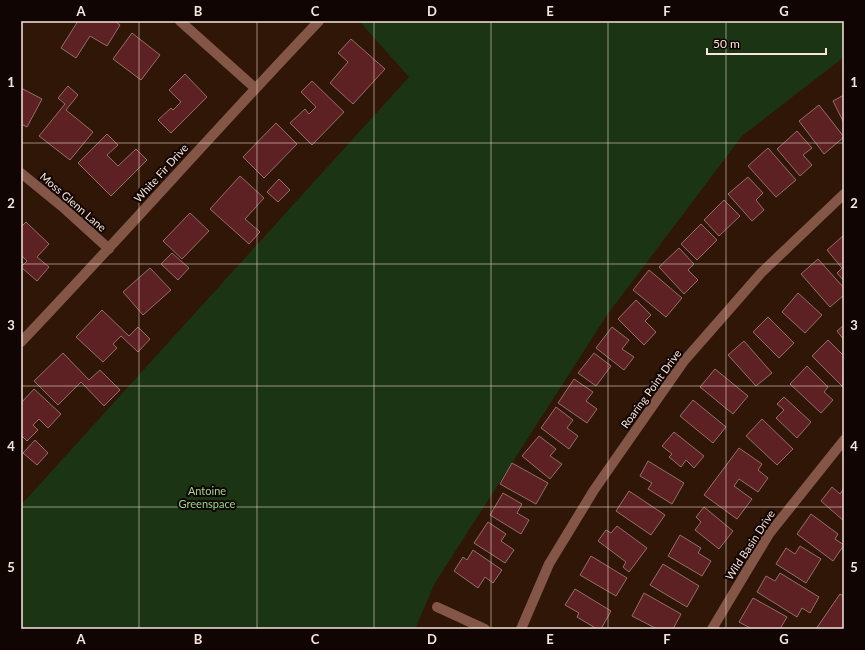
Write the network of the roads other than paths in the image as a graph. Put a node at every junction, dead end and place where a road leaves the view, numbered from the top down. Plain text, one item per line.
1 (180, 21) edge
2 (319, 21) edge
3 (255, 88) junction
4 (21, 173) edge
5 (844, 194) edge
6 (109, 249) junction
7 (21, 342) edge
8 (844, 440) edge
9 (437, 607) dead end
10 (485, 629) edge
11 (521, 629) edge
12 (712, 629) edge

1 - 3 street
2 - 3 street, White Fir Drive
3 - 6 street, White Fir Drive
4 - 6 street, Moss Glenn Lane
5 - 11 street, Roaring Point Drive
6 - 7 street, White Fir Drive
8 - 12 street, Wild Basin Drive
9 - 10 street

